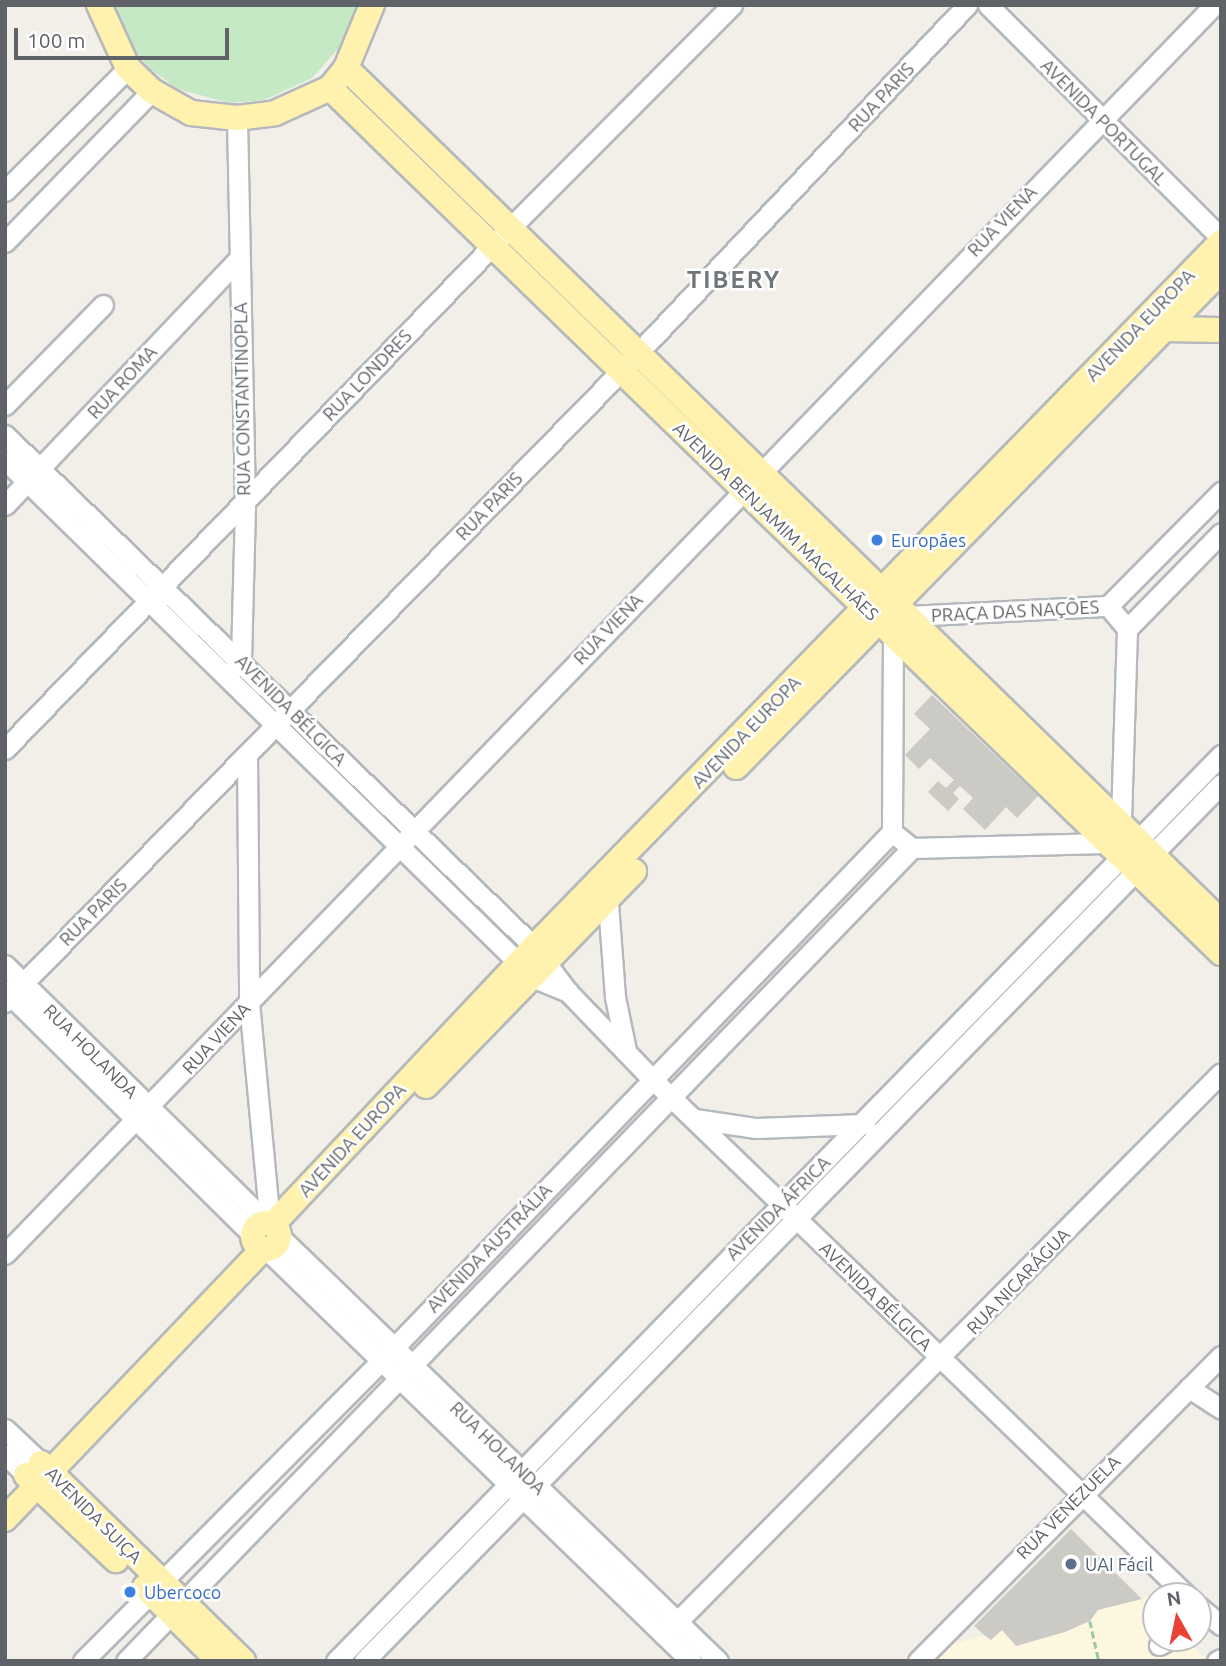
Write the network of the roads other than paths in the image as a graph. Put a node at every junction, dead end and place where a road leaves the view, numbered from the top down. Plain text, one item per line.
1 (99, 5) edge
2 (372, 5) edge
3 (732, 5) edge
4 (967, 5) edge
5 (988, 5) edge
6 (1214, 5) edge
7 (128, 68) junction
8 (346, 68) junction
9 (330, 88) junction
10 (152, 91) junction
11 (237, 118) junction
12 (1099, 119) junction
13 (5, 191) edge
14 (511, 226) junction
15 (1221, 240) edge
16 (5, 242) edge
17 (493, 245) junction
18 (239, 258) junction
19 (1221, 271) edge
20 (103, 305) dead end
21 (1164, 329) junction
22 (1221, 330) edge
23 (630, 362) junction
24 (5, 405) edge
25 (5, 435) edge
26 (5, 460) edge
27 (763, 471) junction
28 (34, 475) junction
29 (745, 488) junction
30 (1221, 492) edge
31 (245, 502) junction
32 (5, 505) edge
33 (1221, 533) edge
34 (156, 594) junction
35 (1108, 606) junction
36 (887, 613) junction
37 (1127, 629) junction
38 (241, 660) junction
39 (228, 676) junction
40 (284, 719) junction
41 (5, 749) edge
42 (247, 755) junction
43 (1221, 755) edge
44 (1221, 784) edge
45 (892, 832) junction
46 (407, 837) junction
47 (912, 848) junction
48 (1129, 848) junction
49 (609, 873) junction
50 (607, 899) junction
51 (1221, 922) edge
52 (1221, 953) edge
53 (534, 962) junction
54 (5, 965) edge
55 (11, 993) edge
56 (249, 1002) junction
57 (956, 1027) junction
58 (971, 1041) junction
59 (626, 1051) junction
60 (1221, 1073) edge
61 (650, 1077) junction
62 (674, 1099) junction
63 (143, 1115) junction
64 (695, 1119) junction
65 (891, 1122) junction
66 (861, 1125) junction
67 (781, 1204) junction
68 (796, 1220) junction
69 (267, 1234) junction
70 (5, 1254) edge
71 (388, 1353) junction
72 (1221, 1356) edge
73 (942, 1359) junction
74 (407, 1372) junction
75 (1189, 1388) junction
76 (1221, 1409) edge
77 (324, 1419) junction
78 (5, 1429) edge
79 (345, 1436) junction
80 (5, 1454) edge
81 (38, 1473) junction
82 (514, 1477) junction
83 (530, 1491) junction
84 (1079, 1494) junction
85 (5, 1496) edge
86 (5, 1519) edge
87 (1171, 1582) edge
88 (157, 1588) junction
89 (178, 1608) junction
90 (670, 1628) junction
91 (360, 1637) junction
92 (370, 1655) edge
93 (711, 1658) edge
94 (83, 1661) edge
95 (126, 1661) edge
96 (219, 1661) edge
97 (243, 1661) edge
98 (336, 1661) edge
99 (691, 1661) edge
100 (918, 1661) edge

1 - 7 main road
2 - 8 main road
3 - 14 street, RUA LONDRES
4 - 23 street, RUA PARIS
5 - 12 street, AVENIDA PORTUGAL
6 - 12 street, RUA VIENA
7 - 10 main road
7 - 13 street
8 - 9 main road
8 - 14 main road, AVENIDA BENJAMIM MAGALHÃES
9 - 11 main road
9 - 17 main road, AVENIDA BENJAMIM MAGALHÃES
10 - 11 main road
10 - 16 street
11 - 18 street, RUA CONSTANTINOPLA
12 - 15 street, AVENIDA PORTUGAL
12 - 27 street, RUA VIENA
14 - 17 street, RUA LONDRES
14 - 23 main road, AVENIDA BENJAMIM MAGALHÃES
15 - 36 main road, AVENIDA EUROPA
17 - 23 main road, AVENIDA BENJAMIM MAGALHÃES
17 - 31 street, RUA LONDRES
18 - 28 street, RUA ROMA
18 - 31 street, RUA CONSTANTINOPLA
19 - 21 main road, AVENIDA EUROPA
20 - 24 street
21 - 22 main road
21 - 36 main road, AVENIDA EUROPA
23 - 27 main road, AVENIDA BENJAMIM MAGALHÃES
23 - 29 main road, AVENIDA BENJAMIM MAGALHÃES
23 - 40 street, RUA PARIS
25 - 28 street, AVENIDA BÉLGICA
26 - 28 street, AVENIDA BÉLGICA
27 - 29 street, RUA VIENA
27 - 36 main road, AVENIDA BENJAMIM MAGALHÃES
28 - 32 street, RUA ROMA
28 - 34 street, AVENIDA BÉLGICA
29 - 36 main road, AVENIDA BENJAMIM MAGALHÃES
29 - 46 street, RUA VIENA
30 - 35 street
31 - 34 street, RUA LONDRES
31 - 38 street, RUA CONSTANTINOPLA
33 - 37 street
34 - 38 street, AVENIDA BÉLGICA
34 - 39 street, AVENIDA BÉLGICA
34 - 41 street, RUA LONDRES
35 - 36 street, PRAÇA DAS NAÇÕES
35 - 37 street, PRAÇA DAS NAÇÕES
36 - 45 street
36 - 48 main road, AVENIDA BENJAMIM MAGALHÃES
36 - 49 main road, AVENIDA EUROPA
36 - 50 main road, AVENIDA EUROPA
37 - 48 street
38 - 39 street
38 - 40 street, AVENIDA BÉLGICA
39 - 40 street, AVENIDA BÉLGICA
40 - 42 street, RUA PARIS
40 - 46 street, AVENIDA BÉLGICA
42 - 55 street, RUA PARIS
42 - 56 street
43 - 48 street, AVENIDA ÁFRICA
44 - 48 street, AVENIDA ÁFRICA
45 - 47 street
45 - 61 street, AVENIDA AUSTRÁLIA
46 - 53 street, AVENIDA BÉLGICA
46 - 56 street, RUA VIENA
47 - 48 street
47 - 62 street, AVENIDA AUSTRÁLIA
48 - 51 main road, AVENIDA BENJAMIM MAGALHÃES
48 - 52 main road, AVENIDA BENJAMIM MAGALHÃES
48 - 57 street, AVENIDA ÁFRICA
48 - 58 street, AVENIDA ÁFRICA
49 - 50 street
49 - 53 main road, AVENIDA EUROPA
50 - 53 main road, AVENIDA EUROPA
50 - 59 street
53 - 59 street, AVENIDA BÉLGICA
53 - 69 main road, AVENIDA EUROPA
54 - 55 street, RUA HOLANDA
55 - 63 street, RUA HOLANDA
56 - 63 street, RUA VIENA
56 - 69 street
57 - 58 street
57 - 66 street, AVENIDA ÁFRICA
58 - 65 street, AVENIDA ÁFRICA
59 - 61 street, AVENIDA BÉLGICA
60 - 73 street, RUA NICARÁGUA
61 - 62 street, AVENIDA BÉLGICA
61 - 71 street, AVENIDA AUSTRÁLIA
62 - 64 street, AVENIDA BÉLGICA
62 - 74 street, AVENIDA AUSTRÁLIA
63 - 69 street, RUA HOLANDA
63 - 70 street, RUA VIENA
64 - 66 street
64 - 67 street, AVENIDA BÉLGICA
65 - 66 street
65 - 68 street, AVENIDA ÁFRICA
66 - 67 street, AVENIDA ÁFRICA
67 - 68 street, AVENIDA BÉLGICA
67 - 82 street, AVENIDA ÁFRICA
68 - 73 street, AVENIDA BÉLGICA
68 - 83 street, AVENIDA ÁFRICA
69 - 71 street, RUA HOLANDA
69 - 81 main road, AVENIDA EUROPA
71 - 74 street, RUA HOLANDA
71 - 77 street, AVENIDA AUSTRÁLIA
72 - 75 street, RUA VENEZUELA
73 - 84 street, AVENIDA BÉLGICA
73 - 90 street, RUA NICARÁGUA
74 - 79 street, AVENIDA AUSTRÁLIA
74 - 82 street, RUA HOLANDA
75 - 76 street
75 - 84 street, RUA VENEZUELA
77 - 79 street
77 - 88 street, AVENIDA AUSTRÁLIA
78 - 81 street, AVENIDA SUIÇA
79 - 89 street, AVENIDA AUSTRÁLIA
80 - 81 street, AVENIDA SUIÇA
81 - 85 main road, AVENIDA EUROPA
81 - 86 main road, AVENIDA EUROPA
81 - 88 main road, AVENIDA SUIÇA
82 - 83 street, RUA HOLANDA
82 - 91 street, AVENIDA ÁFRICA
83 - 90 street, RUA HOLANDA
83 - 92 street, AVENIDA ÁFRICA
84 - 87 street, AVENIDA BÉLGICA
84 - 100 street, RUA VENEZUELA
88 - 89 main road, AVENIDA SUIÇA
88 - 94 street, AVENIDA AUSTRÁLIA
89 - 95 street, AVENIDA AUSTRÁLIA
89 - 96 main road, AVENIDA SUIÇA
89 - 97 main road, AVENIDA SUIÇA
90 - 93 street, RUA HOLANDA
90 - 99 street, RUA HOLANDA
91 - 92 street
91 - 98 street, AVENIDA ÁFRICA

